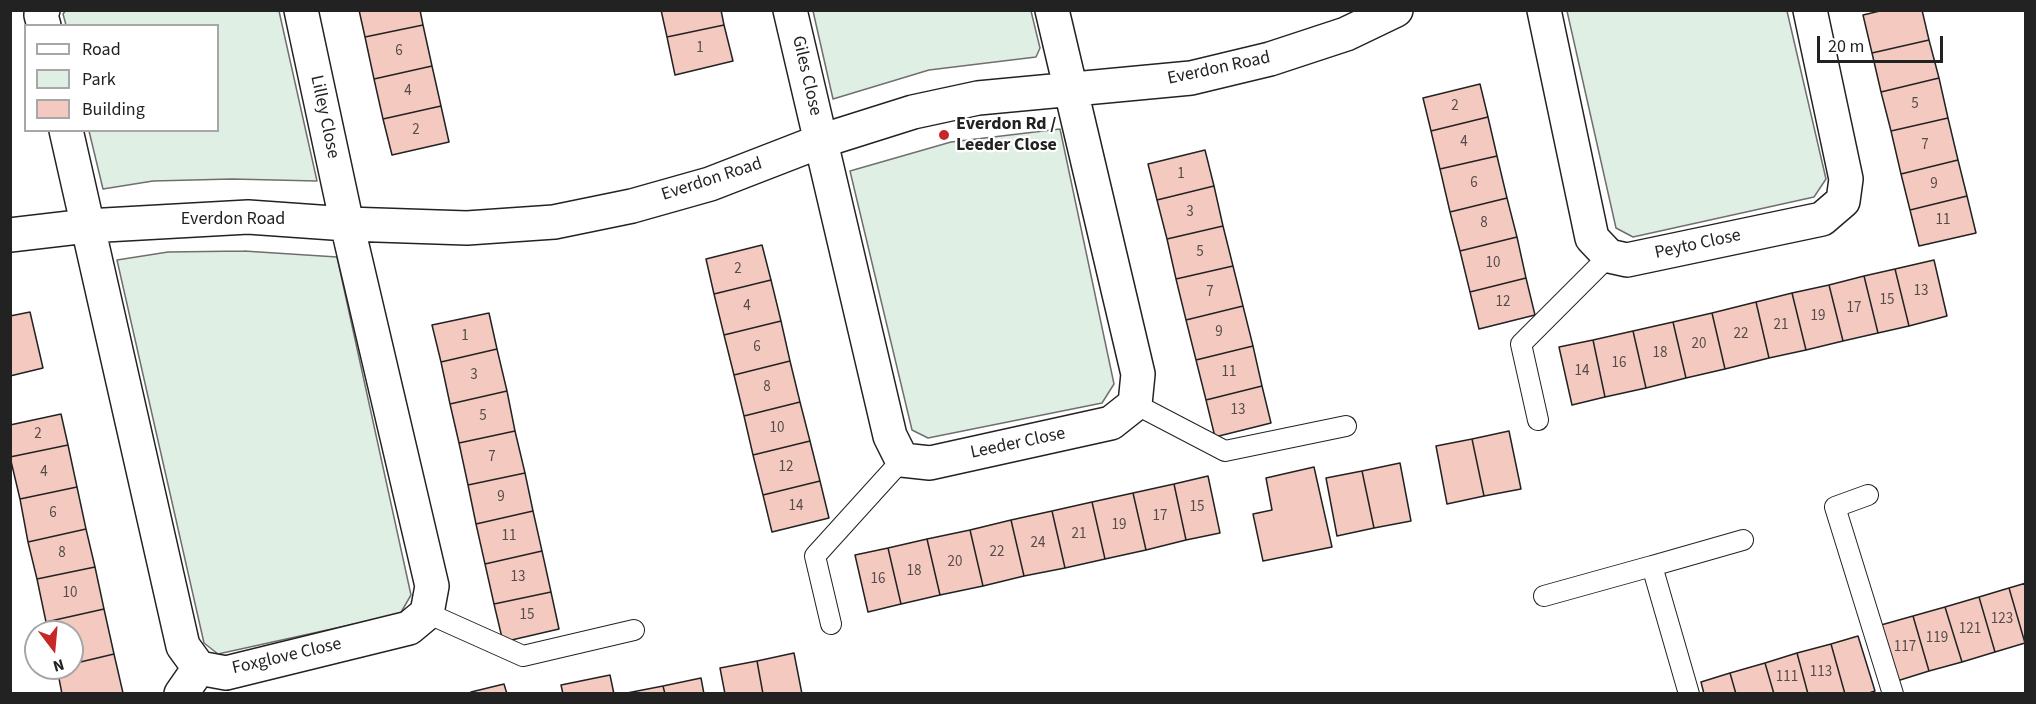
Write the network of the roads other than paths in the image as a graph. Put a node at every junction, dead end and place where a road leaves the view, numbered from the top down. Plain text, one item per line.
1 (301, 10) edge
2 (790, 10) edge
3 (1052, 10) edge
4 (1396, 10) edge
5 (1544, 10) edge
6 (1810, 10) edge
7 (1070, 90) junction
8 (66, 132) edge
9 (821, 141) junction
10 (347, 224) junction
11 (87, 226) junction
12 (10, 235) edge
13 (1609, 256) junction
14 (1136, 404) junction
15 (1538, 420) dead end
16 (1346, 426) dead end
17 (902, 460) junction
18 (1868, 495) dead end
19 (1743, 540) dead end
20 (1652, 567) junction
21 (1544, 596) dead end
22 (427, 614) junction
23 (831, 624) dead end
24 (634, 630) dead end
25 (190, 681) edge
26 (1689, 693) edge
27 (1893, 693) edge

1 - 10 street, Lilley Close
2 - 9 street, Giles Close
3 - 7 street
4 - 7 street, Everdon Road
5 - 13 street
6 - 13 street, Peyto Close
7 - 9 street, Everdon Road
7 - 14 street
8 - 11 street
9 - 10 street, Everdon Road
9 - 17 street
10 - 11 street, Everdon Road
10 - 22 street
11 - 12 street, Everdon Road
11 - 25 street, Foxglove Close
13 - 15 lane
14 - 16 lane
14 - 17 street, Leeder Close
17 - 23 lane
18 - 27 lane
19 - 20 lane
20 - 21 lane
20 - 26 lane
22 - 24 lane
22 - 25 street, Foxglove Close

